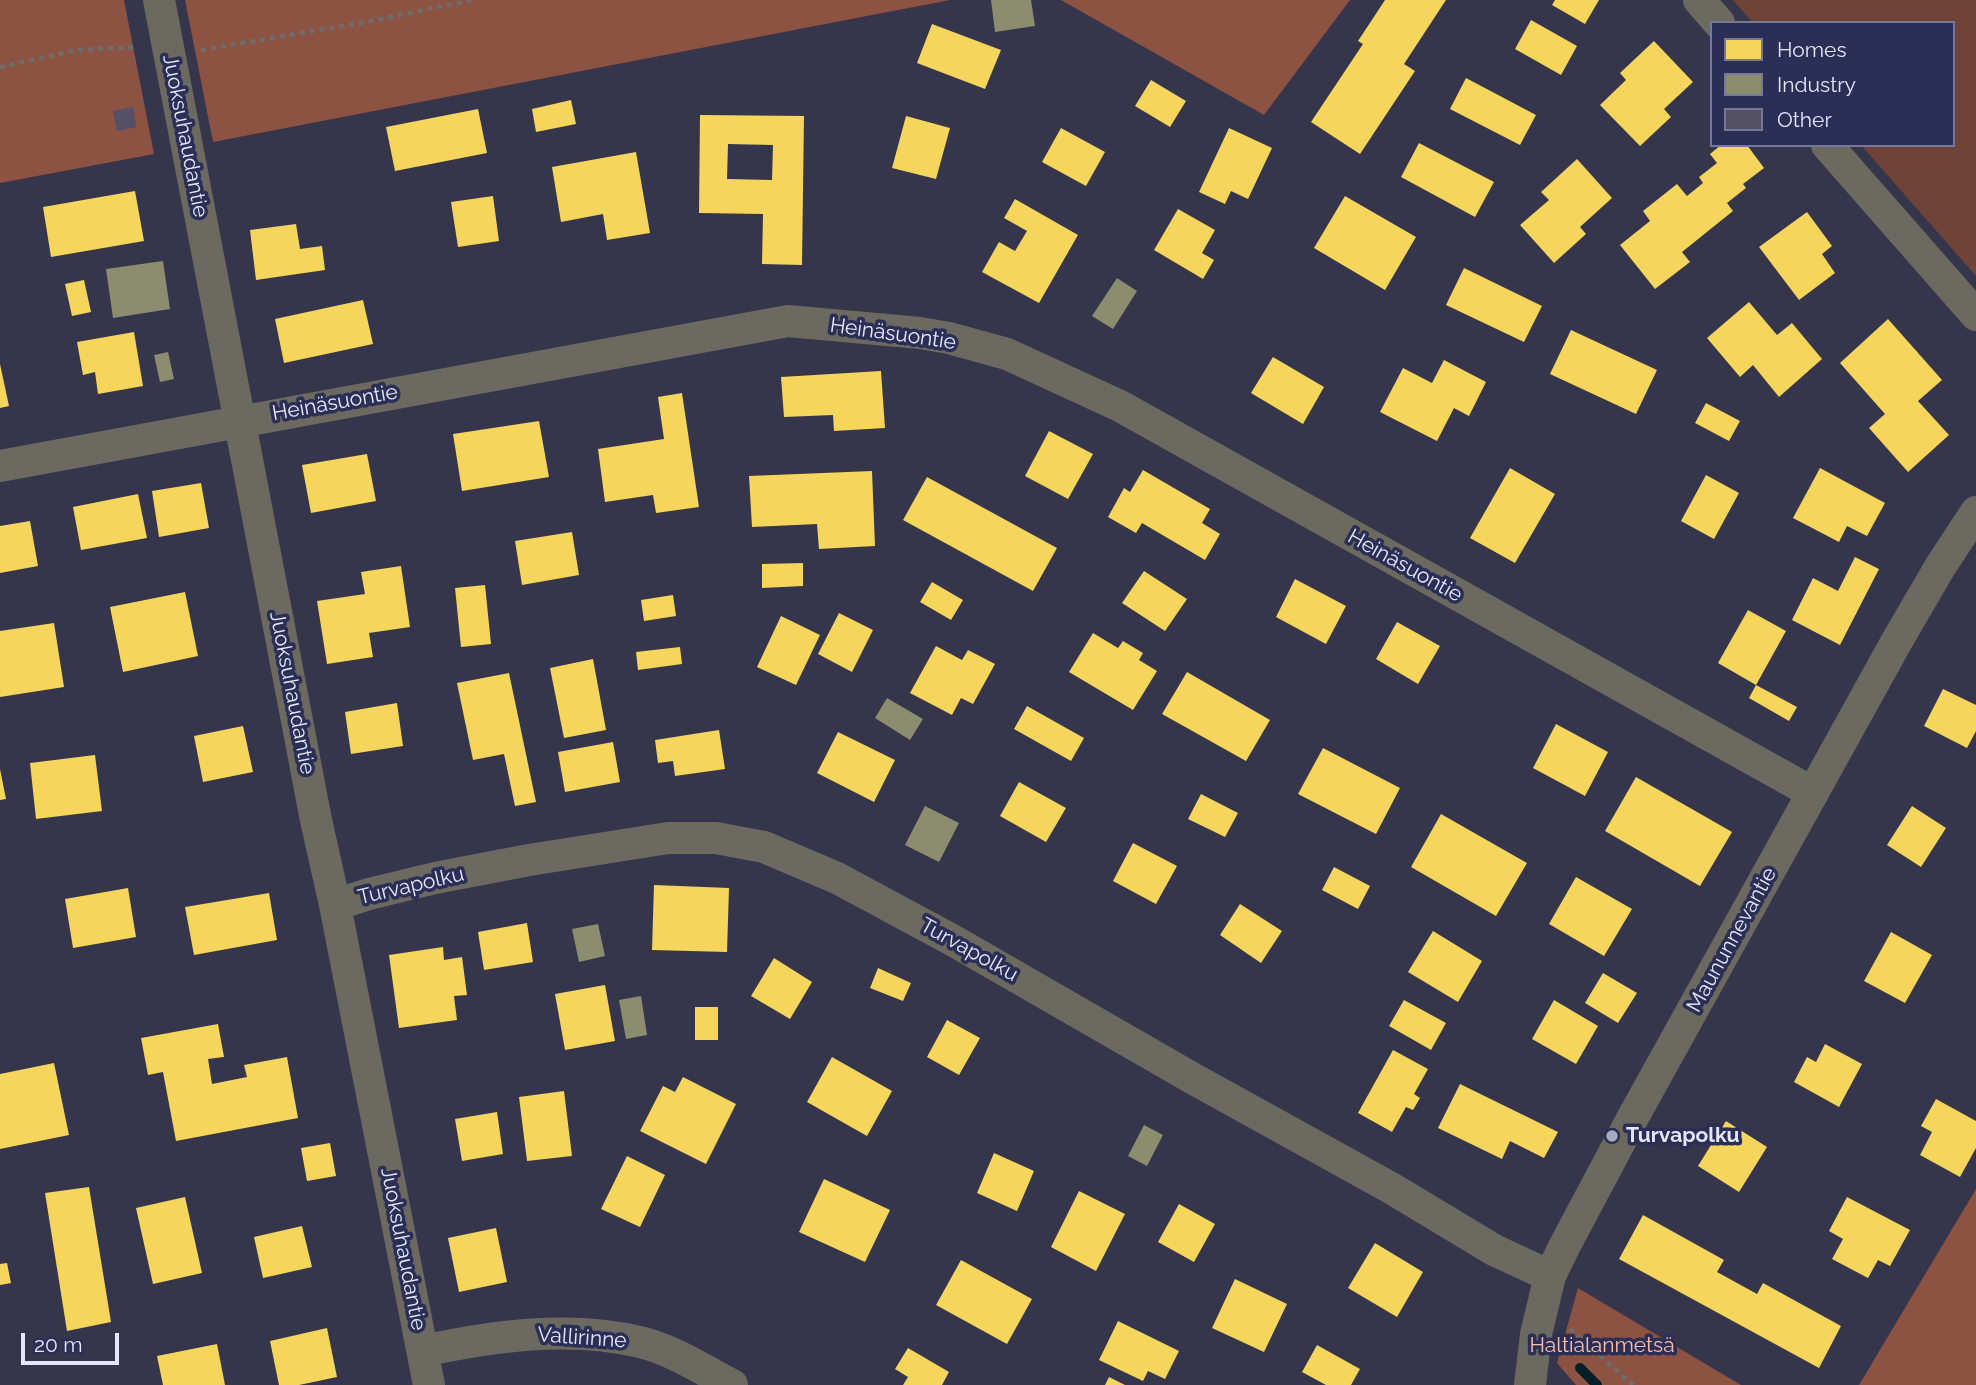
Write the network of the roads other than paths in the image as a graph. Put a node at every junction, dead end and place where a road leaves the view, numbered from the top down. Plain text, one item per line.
1 (159, 0) edge
2 (1699, 0) edge
3 (1717, 21) edge
4 (1829, 147) edge
5 (1976, 315) edge
6 (240, 421) junction
7 (0, 466) edge
8 (1976, 512) edge
9 (1813, 793) junction
10 (335, 905) junction
11 (1550, 1276) junction
12 (423, 1351) junction
13 (429, 1385) edge
14 (732, 1385) edge
15 (1530, 1385) edge

1 - 6 street, Juoksuhaudantie
2 - 3 street
4 - 5 street
6 - 7 street, Heinäsuontie
6 - 9 street, Heinäsuontie
6 - 10 street, Juoksuhaudantie
8 - 9 street, Maununnevantie
9 - 11 street, Maununnevantie
10 - 11 street, Turvapolku
10 - 12 street, Juoksuhaudantie
11 - 15 street, Maununnevantie
12 - 13 street, Juoksuhaudantie
12 - 14 street, Vallirinne

